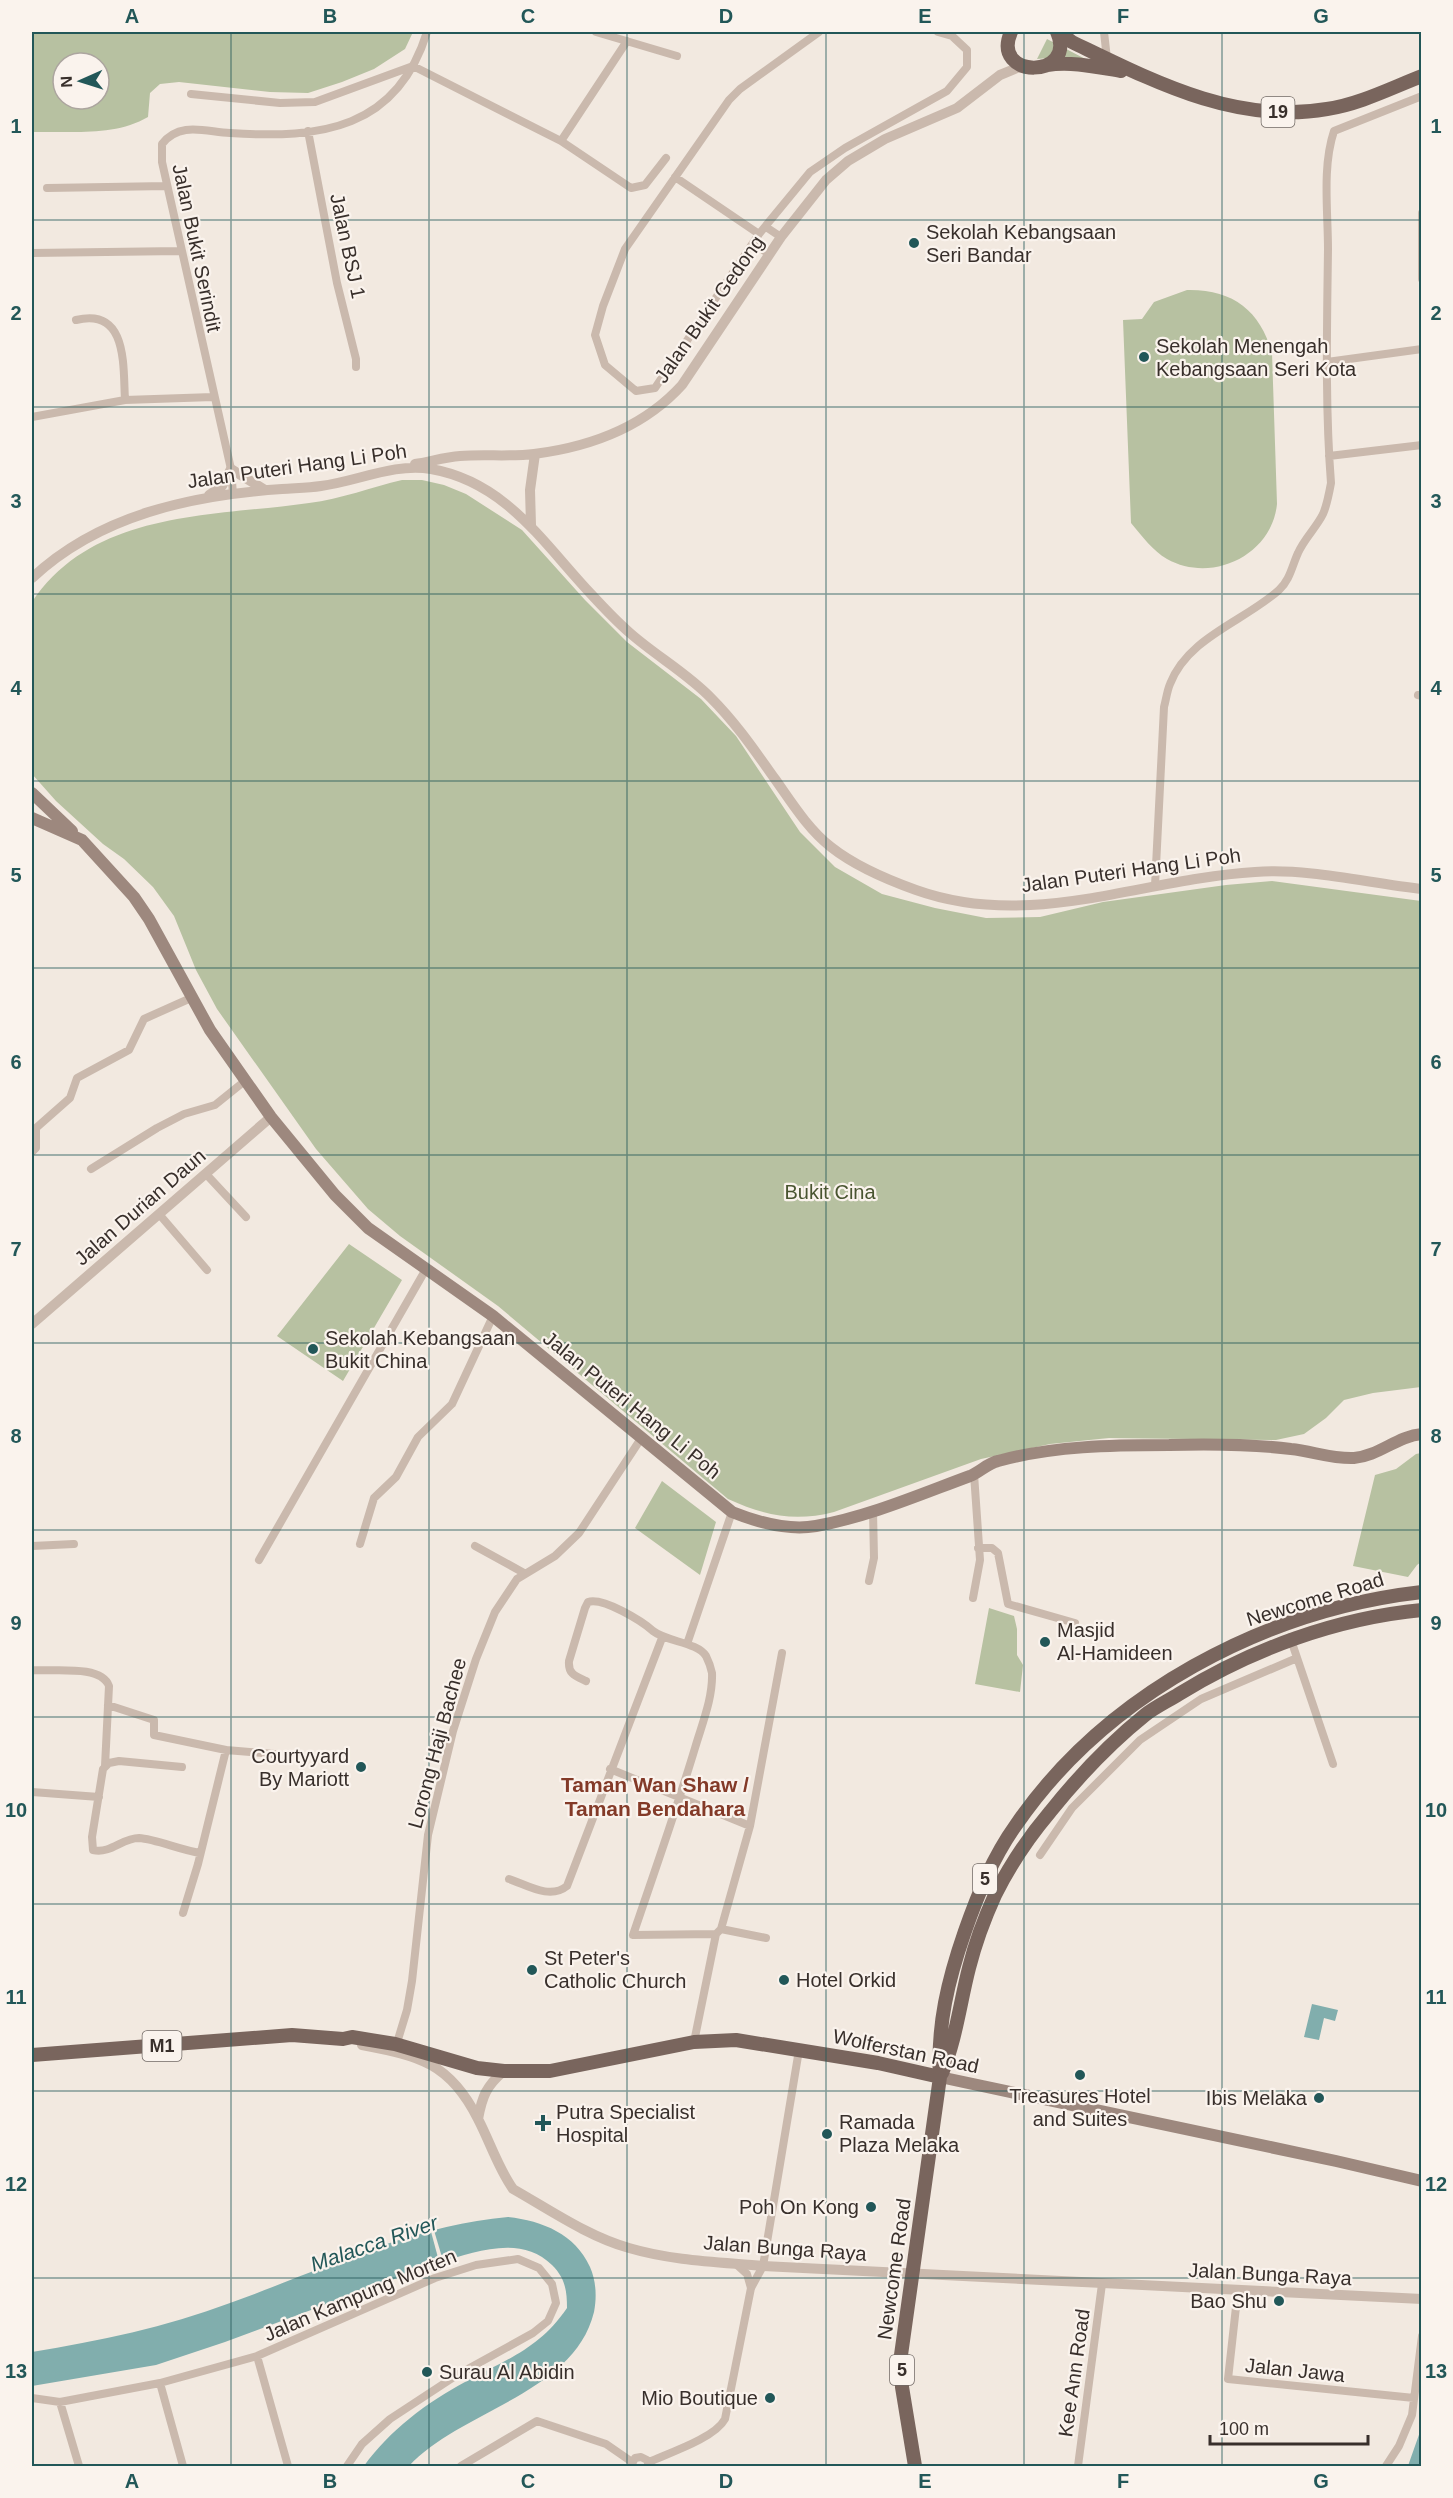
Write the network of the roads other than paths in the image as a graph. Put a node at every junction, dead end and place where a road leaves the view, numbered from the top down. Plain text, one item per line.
1 (427, 32) edge
2 (596, 32) edge
3 (819, 32) edge
4 (938, 32) edge
5 (1058, 32) edge
6 (1104, 32) edge
7 (1008, 39) edge
8 (627, 41) junction
9 (677, 56) dead end
10 (1107, 59) junction
11 (1047, 65) junction
12 (413, 66) junction
13 (1022, 66) junction
14 (1135, 73) junction
15 (1000, 75) junction
16 (1422, 76) edge
17 (191, 94) dead end
18 (1422, 96) edge
19 (308, 131) junction
20 (561, 141) junction
21 (666, 158) dead end
22 (675, 177) junction
23 (167, 186) junction
24 (47, 188) dead end
25 (1422, 213) edge
26 (766, 227) junction
27 (759, 234) junction
28 (781, 237) junction
29 (753, 243) junction
30 (180, 251) junction
31 (32, 253) edge
32 (769, 254) junction
33 (1421, 263) edge
34 (1422, 279) edge
35 (76, 320) dead end
36 (1422, 348) edge
37 (1327, 362) junction
38 (356, 367) dead end
39 (213, 397) junction
40 (125, 400) junction
41 (32, 417) edge
42 (1422, 445) edge
43 (535, 454) junction
44 (1329, 456) junction
45 (402, 467) junction
46 (231, 469) junction
47 (265, 490) junction
48 (233, 494) junction
49 (204, 498) junction
50 (531, 525) junction
51 (32, 578) edge
52 (32, 793) edge
53 (32, 818) edge
54 (82, 840) junction
55 (1155, 886) junction
56 (1422, 889) edge
57 (191, 998) junction
58 (246, 1080) junction
59 (271, 1117) junction
60 (32, 1152) edge
61 (91, 1169) dead end
62 (206, 1174) junction
63 (159, 1214) junction
64 (246, 1217) dead end
65 (426, 1269) junction
66 (207, 1270) dead end
67 (493, 1316) junction
68 (32, 1324) edge
69 (1422, 1434) edge
70 (642, 1437) junction
71 (974, 1474) junction
72 (873, 1511) junction
73 (732, 1512) junction
74 (74, 1544) dead end
75 (360, 1544) dead end
76 (474, 1545) dead end
77 (32, 1546) edge
78 (978, 1548) junction
79 (259, 1560) dead end
80 (524, 1573) junction
81 (869, 1581) dead end
82 (1422, 1592) edge
83 (973, 1598) dead end
84 (1422, 1610) edge
85 (1075, 1623) dead end
86 (1287, 1625) junction
87 (662, 1638) junction
88 (1292, 1641) junction
89 (687, 1644) junction
90 (782, 1653) dead end
91 (1297, 1658) junction
92 (33, 1670) edge
93 (586, 1681) dead end
94 (108, 1705) junction
95 (226, 1750) junction
96 (274, 1754) dead end
97 (1334, 1764) dead end
98 (105, 1766) junction
99 (182, 1767) dead end
100 (610, 1769) junction
101 (32, 1792) edge
102 (99, 1797) junction
103 (680, 1798) junction
104 (750, 1826) junction
105 (200, 1853) junction
106 (1040, 1855) dead end
107 (509, 1879) dead end
108 (183, 1912) dead end
109 (718, 1932) junction
110 (766, 1938) dead end
111 (343, 2038) junction
112 (694, 2042) junction
113 (395, 2048) junction
114 (799, 2050) junction
115 (32, 2055) edge
116 (504, 2071) junction
117 (940, 2077) junction
118 (478, 2119) junction
119 (1422, 2181) edge
120 (736, 2264) junction
121 (763, 2266) junction
122 (913, 2274) junction
123 (1102, 2284) junction
124 (751, 2288) junction
125 (1238, 2289) junction
126 (1422, 2299) edge
127 (1422, 2336) edge
128 (257, 2356) junction
129 (160, 2383) junction
130 (32, 2398) edge
131 (1414, 2398) junction
132 (60, 2402) junction
133 (631, 2464) edge
134 (649, 2464) edge
135 (79, 2466) edge
136 (183, 2466) edge
137 (288, 2466) edge
138 (347, 2466) edge
139 (461, 2466) edge
140 (915, 2466) edge
141 (1078, 2466) edge
142 (1386, 2466) edge

1 - 12 street, Jalan Bukit Serindit
2 - 8 street
3 - 22 street
4 - 26 street
5 - 10 main road, 19
5 - 11 main road
6 - 10 street
7 - 13 main road
7 - 15 street, Jalan Bukit Gedong
8 - 9 street
8 - 20 street
10 - 14 main road, 19
11 - 13 main road
11 - 14 main road
12 - 17 street
12 - 19 street, Jalan Bukit Serindit
12 - 20 street
13 - 15 street, Jalan Bukit Gedong
14 - 16 main road, 19
15 - 28 street, Jalan Bukit Gedong
18 - 37 street
19 - 23 street, Jalan Bukit Serindit
19 - 38 street, Jalan BSJ 1
20 - 21 street
22 - 27 street
22 - 29 street
23 - 24 street
23 - 30 street, Jalan Bukit Serindit
25 - 33 street
26 - 27 street
26 - 28 street
27 - 29 street
28 - 32 street, Jalan Bukit Gedong
29 - 32 street
30 - 31 street
30 - 39 street, Jalan Bukit Serindit
32 - 43 street, Jalan Bukit Gedong
33 - 34 street
35 - 40 street
36 - 37 street
37 - 44 street
39 - 40 street
39 - 46 street, Jalan Bukit Serindit
40 - 41 street
42 - 44 street
43 - 45 street, Jalan Bukit Gedong
43 - 50 street
44 - 55 street
45 - 47 street, Jalan Puteri Hang Li Poh
45 - 50 street, Jalan Puteri Hang Li Poh
46 - 47 street
46 - 48 street, Jalan Bukit Serindit
46 - 49 street
47 - 48 street, Jalan Puteri Hang Li Poh
48 - 49 street, Jalan Puteri Hang Li Poh
49 - 51 street, Jalan Puteri Hang Li Poh
50 - 55 street, Jalan Puteri Hang Li Poh
52 - 54 main road
53 - 54 main road, Jalan Puteri Hang Li Poh
54 - 57 main road, Jalan Puteri Hang Li Poh
55 - 56 street, Jalan Puteri Hang Li Poh
57 - 58 main road, Jalan Puteri Hang Li Poh
57 - 60 street
58 - 59 main road, Jalan Puteri Hang Li Poh
58 - 61 street
59 - 62 street, Jalan Durian Daun
59 - 65 main road, Jalan Puteri Hang Li Poh
62 - 63 street, Jalan Durian Daun
62 - 64 street
63 - 66 street
63 - 68 street, Jalan Durian Daun
65 - 67 main road, Jalan Puteri Hang Li Poh
65 - 79 street
67 - 70 main road, Jalan Puteri Hang Li Poh
67 - 75 street
69 - 71 main road, Jalan Puteri Hang Li Poh
70 - 73 main road, Jalan Puteri Hang Li Poh
70 - 80 street, Lorong Haji Bachee
71 - 72 main road, Jalan Puteri Hang Li Poh
71 - 78 street
72 - 73 main road, Jalan Puteri Hang Li Poh
72 - 81 street
73 - 89 street
74 - 77 street
76 - 80 street
78 - 83 street
78 - 85 street
80 - 113 street, Lorong Haji Bachee
82 - 86 main road, Newcome Road / 5
84 - 88 main road, Newcome Road / 5
86 - 88 street
86 - 117 main road, Newcome Road / 5
87 - 89 street
87 - 93 street
87 - 100 street
88 - 91 street
88 - 117 main road, Newcome Road / 5
89 - 103 street
90 - 104 street
91 - 97 street
91 - 106 street
92 - 94 street
94 - 95 street
94 - 98 street
95 - 96 street
95 - 105 street
98 - 99 street
98 - 102 street
100 - 103 street
100 - 107 street
101 - 102 street
102 - 105 street
103 - 104 street
103 - 109 street
104 - 109 street
105 - 108 street
109 - 110 street
109 - 112 street
111 - 113 street, Jalan Bunga Raya
111 - 113 main road, Wolferstan Road / M1
111 - 115 main road, M1
112 - 114 main road, Wolferstan Road
112 - 116 main road, Wolferstan Road
113 - 116 main road, Wolferstan Road
113 - 118 street, Jalan Bunga Raya
114 - 117 main road, Wolferstan Road
114 - 121 street
116 - 118 street
117 - 119 main road, Wolferstan Road
117 - 122 main road, Newcome Road / 5
118 - 120 street, Jalan Bunga Raya
120 - 121 street, Jalan Bunga Raya
120 - 124 street
121 - 122 street, Jalan Bunga Raya
121 - 124 street
122 - 123 street, Jalan Bunga Raya
122 - 140 main road, Newcome Road / 5
123 - 125 street, Jalan Bunga Raya
123 - 141 street, Kee Ann Road
124 - 134 street
125 - 126 street, Jalan Bunga Raya
125 - 131 street, Jalan Jawa
127 - 131 street
128 - 129 street, Jalan Kampung Morten
128 - 137 street
128 - 138 street, Jalan Kampung Morten
129 - 132 street, Jalan Kampung Morten
129 - 136 street
130 - 132 street, Jalan Kampung Morten
131 - 142 street
132 - 135 street
133 - 134 street
133 - 139 street

